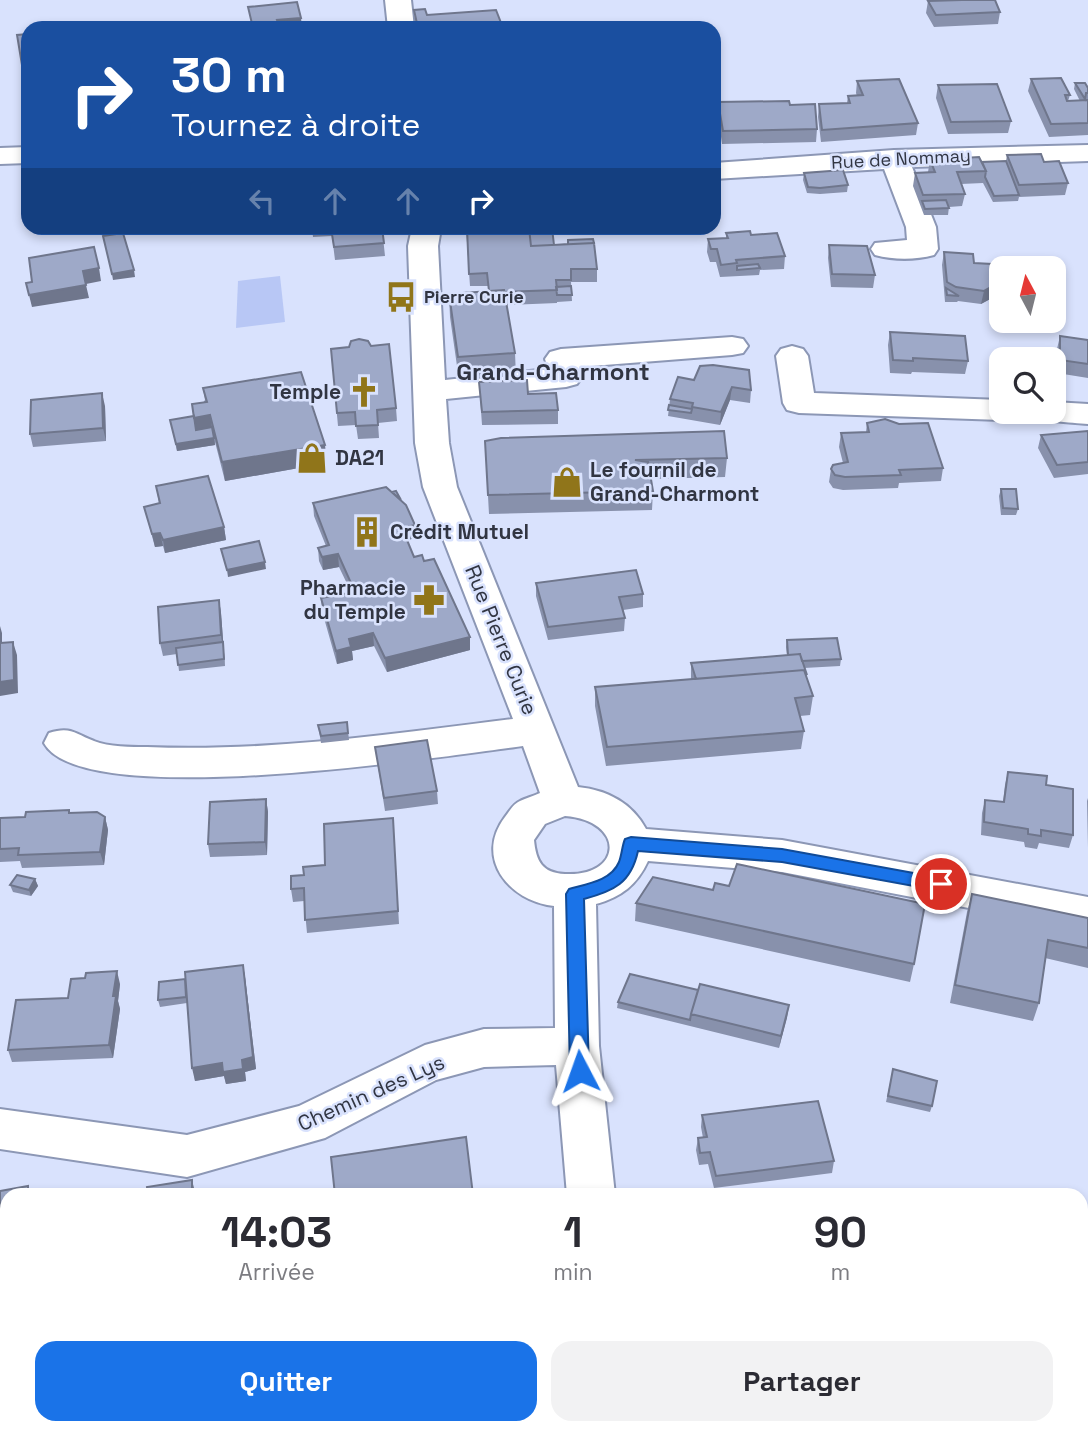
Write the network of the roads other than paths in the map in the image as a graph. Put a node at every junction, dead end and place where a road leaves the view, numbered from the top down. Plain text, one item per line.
1 (398, 0) edge
2 (400, 21) edge
3 (1088, 153) edge
4 (894, 158) junction
5 (721, 170) edge
6 (425, 235) edge
7 (886, 249) dead end
8 (732, 346) dead end
9 (792, 356) dead end
10 (431, 391) junction
11 (989, 410) edge
12 (1066, 413) edge
13 (1088, 414) edge
14 (537, 730) junction
15 (63, 743) dead end
16 (563, 801) junction
17 (631, 844) junction
18 (575, 894) junction
19 (1088, 914) edge
20 (577, 1046) junction
21 (0, 1129) edge
22 (590, 1188) edge

1 - 2 street
3 - 4 street, Rue de Nommay
4 - 5 street, Rue de Nommay
4 - 7 street
6 - 10 street, Rue Pierre Curie
8 - 10 street
9 - 11 street
10 - 14 street, Rue Pierre Curie
12 - 13 street
14 - 15 street
14 - 16 street, Rue Pierre Curie
16 - 17 street
16 - 18 street
17 - 18 street
17 - 19 street
18 - 20 street
20 - 21 street, Chemin des Lys
20 - 22 street

